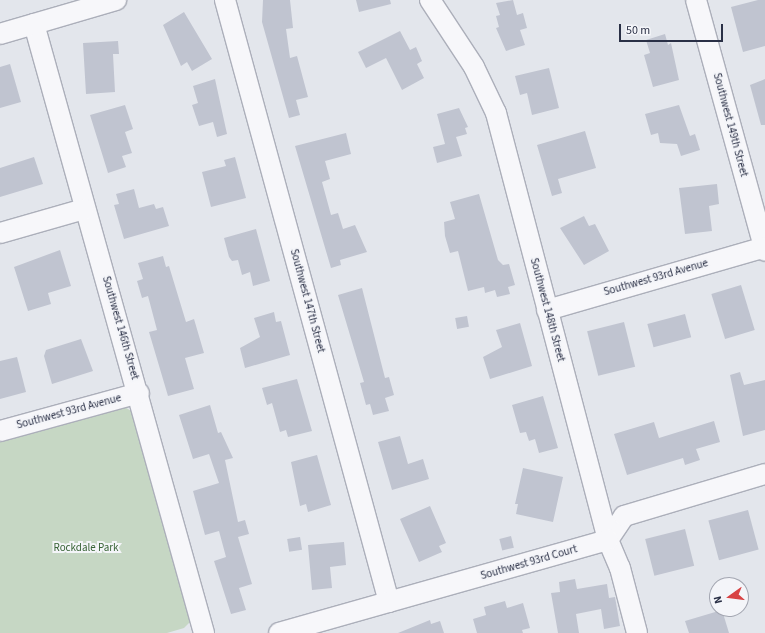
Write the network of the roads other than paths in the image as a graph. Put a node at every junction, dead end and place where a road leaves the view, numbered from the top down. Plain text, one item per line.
1 (116, 0) edge
2 (225, 0) edge
3 (430, 0) edge
4 (696, 0) edge
5 (34, 24) junction
6 (0, 34) edge
7 (84, 209) junction
8 (0, 233) edge
9 (765, 248) edge
10 (547, 310) junction
11 (139, 393) junction
12 (0, 431) edge
13 (765, 474) edge
14 (608, 540) junction
15 (390, 602) junction
16 (200, 632) edge
17 (279, 633) edge
18 (637, 633) edge

1 - 5 street
2 - 15 street, Southwest 147th Street
3 - 10 street, Southwest 148th Street
4 - 9 street, Southwest 149th Street
5 - 6 street
5 - 7 street, Southwest 146th Street
7 - 8 street
7 - 11 street, Southwest 146th Street
9 - 10 street, Southwest 93rd Avenue
10 - 14 street, Southwest 148th Street
11 - 12 street, Southwest 93rd Avenue
11 - 16 street, Southwest 146th Street
13 - 14 street
14 - 15 street, Southwest 93rd Court
14 - 18 street, Southwest 148th Street
15 - 17 street, Southwest 93rd Court

